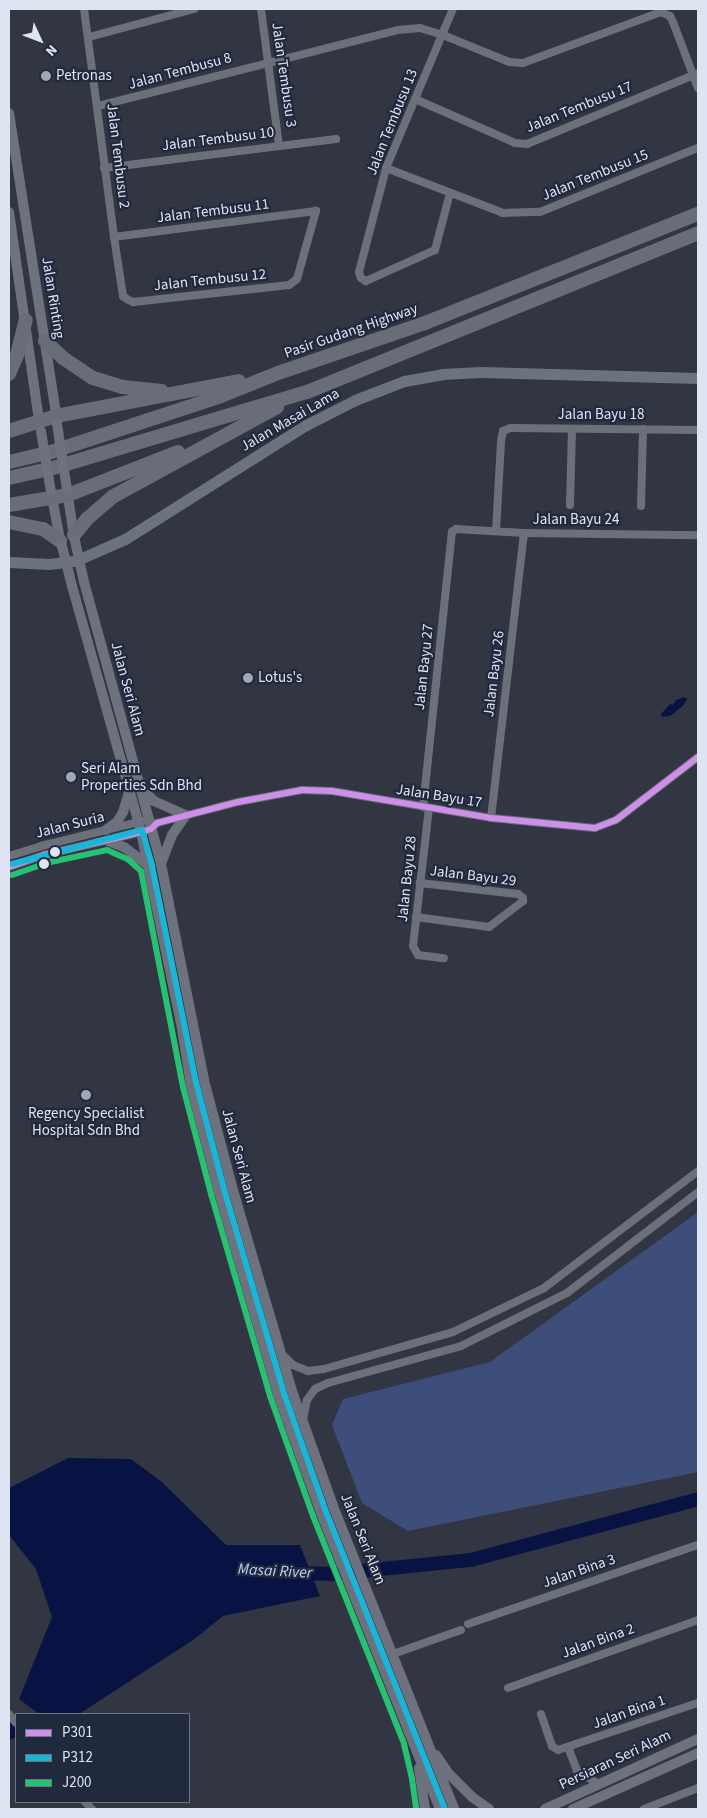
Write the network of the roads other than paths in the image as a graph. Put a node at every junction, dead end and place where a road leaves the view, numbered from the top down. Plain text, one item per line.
1 (84, 9) edge
2 (194, 9) edge
3 (261, 9) edge
4 (453, 9) edge
5 (443, 35) junction
6 (89, 37) junction
7 (269, 62) junction
8 (696, 74) edge
9 (698, 88) edge
10 (415, 99) junction
11 (98, 106) junction
12 (9, 113) edge
13 (336, 139) dead end
14 (279, 145) junction
15 (698, 148) edge
16 (104, 168) junction
17 (386, 168) junction
18 (450, 194) junction
19 (9, 212) edge
20 (698, 214) edge
21 (698, 233) edge
22 (114, 237) junction
23 (9, 246) edge
24 (16, 257) junction
25 (289, 285) joint
26 (133, 302) joint
27 (26, 320) junction
28 (45, 341) junction
29 (278, 373) junction
30 (9, 374) edge
31 (698, 378) edge
32 (209, 388) junction
33 (307, 392) junction
34 (57, 420) junction
35 (40, 426) junction
36 (642, 429) junction
37 (572, 430) junction
38 (698, 430) edge
39 (9, 431) edge
40 (217, 439) junction
41 (9, 462) edge
42 (9, 478) edge
43 (67, 492) junction
44 (52, 496) junction
45 (9, 505) edge
46 (570, 505) dead end
47 (642, 506) dead end
48 (9, 522) edge
49 (454, 530) joint
50 (496, 531) junction
51 (524, 533) junction
52 (698, 535) edge
53 (74, 538) junction
54 (61, 544) junction
55 (9, 562) edge
56 (698, 757) edge
57 (134, 788) junction
58 (426, 808) junction
59 (186, 816) junction
60 (491, 818) junction
61 (147, 825) junction
62 (107, 836) junction
63 (9, 856) edge
64 (161, 864) junction
65 (9, 867) edge
66 (149, 867) junction
67 (420, 883) junction
68 (416, 917) junction
69 (444, 958) dead end
70 (698, 1171) edge
71 (698, 1192) edge
72 (281, 1354) junction
73 (303, 1421) junction
74 (698, 1545) edge
75 (698, 1620) edge
76 (468, 1624) dead end
77 (461, 1630) dead end
78 (393, 1654) junction
79 (508, 1688) dead end
80 (698, 1703) edge
81 (541, 1714) dead end
82 (423, 1735) junction
83 (698, 1739) edge
84 (412, 1741) junction
85 (568, 1747) junction
86 (698, 1753) edge
87 (598, 1784) junction
88 (698, 1788) edge
89 (425, 1809) edge
90 (440, 1809) edge
91 (454, 1809) edge
92 (488, 1809) edge
93 (545, 1809) edge
94 (573, 1809) edge
95 (644, 1809) edge

1 - 6 street, Jalan Tembusu 2
2 - 6 street
3 - 7 street, Jalan Tembusu 3
4 - 5 street, Jalan Tembusu 13
5 - 7 street, Jalan Tembusu 8
5 - 8 street, Jalan Tembusu 8
5 - 10 street, Jalan Tembusu 13
6 - 11 street, Jalan Tembusu 2
7 - 11 street, Jalan Tembusu 8
7 - 14 street, Jalan Tembusu 3
8 - 9 street
8 - 10 street, Jalan Tembusu 17
10 - 17 street, Jalan Tembusu 13
11 - 16 street, Jalan Tembusu 2
12 - 28 main road, Jalan Rinting
13 - 14 street, Jalan Tembusu 10
14 - 16 street, Jalan Tembusu 10
15 - 18 street, Jalan Tembusu 15
16 - 22 street, Jalan Tembusu 2
17 - 18 street, Jalan Tembusu 15
17 - 18 street, Jalan Tembusu 13
19 - 24 main road, Jalan Rinting
20 - 29 highway, Pasir Gudang Highway
21 - 33 highway
22 - 25 street, Jalan Tembusu 11
22 - 26 street, Jalan Tembusu 2
23 - 24 street
24 - 27 main road, Jalan Rinting
25 - 26 street, Jalan Tembusu 12
27 - 30 highway
27 - 35 main road, Jalan Rinting
28 - 32 highway
28 - 34 main road, Jalan Rinting
29 - 32 highway
29 - 41 highway, Pasir Gudang Highway
31 - 55 main road, Jalan Masai Lama
32 - 34 highway
33 - 40 highway
33 - 42 highway
34 - 35 highway
34 - 43 main road, Jalan Rinting, bridge
35 - 39 highway
35 - 44 main road, Jalan Rinting, bridge
36 - 37 street, Jalan Bayu 18
36 - 38 street, Jalan Bayu 18
36 - 47 street
37 - 46 street
37 - 50 street, Jalan Bayu 18
40 - 43 highway
40 - 53 highway
43 - 44 highway
43 - 53 main road, Jalan Seri Alam
44 - 45 highway
44 - 54 main road, Jalan Seri Alam
48 - 54 highway
49 - 50 street, Jalan Bayu 24
49 - 58 street, Jalan Bayu 27
50 - 51 street, Jalan Bayu 24
51 - 52 street, Jalan Bayu 24
51 - 60 street, Jalan Bayu 26
53 - 57 main road, Jalan Seri Alam, bridge
54 - 57 main road, Jalan Seri Alam, bridge
56 - 60 street, Jalan Bayu 17
57 - 59 main road
57 - 61 main road, Jalan Seri Alam
57 - 62 main road
58 - 59 street, Jalan Bayu 17
58 - 60 street, Jalan Bayu 17
58 - 67 street, Jalan Bayu 28
59 - 61 street, Jalan Bayu 17
59 - 64 main road
61 - 62 street, Jalan Suria
61 - 64 main road, Jalan Seri Alam
61 - 66 main road, Jalan Seri Alam
62 - 63 street, Jalan Suria
62 - 65 street, Jalan Suria
62 - 66 main road
64 - 72 main road, Jalan Seri Alam
66 - 84 main road, Jalan Seri Alam
67 - 68 street, Jalan Bayu 28
67 - 68 street, Jalan Bayu 29
68 - 69 street, Jalan Bayu 28
70 - 72 street
71 - 73 street
72 - 73 main road, Jalan Seri Alam
73 - 78 main road, Jalan Seri Alam
74 - 76 street, Jalan Bina 3
75 - 79 street, Jalan Bina 2
77 - 78 street
78 - 82 main road, Jalan Seri Alam
80 - 85 street, Jalan Bina 1
81 - 85 street
82 - 91 main road, Jalan Seri Alam
82 - 92 main road
83 - 87 main road, Persiaran Seri Alam
84 - 89 main road
84 - 90 main road, Jalan Seri Alam
85 - 87 street
86 - 94 main road, Persiaran Seri Alam
87 - 93 main road, Persiaran Seri Alam
88 - 95 street

